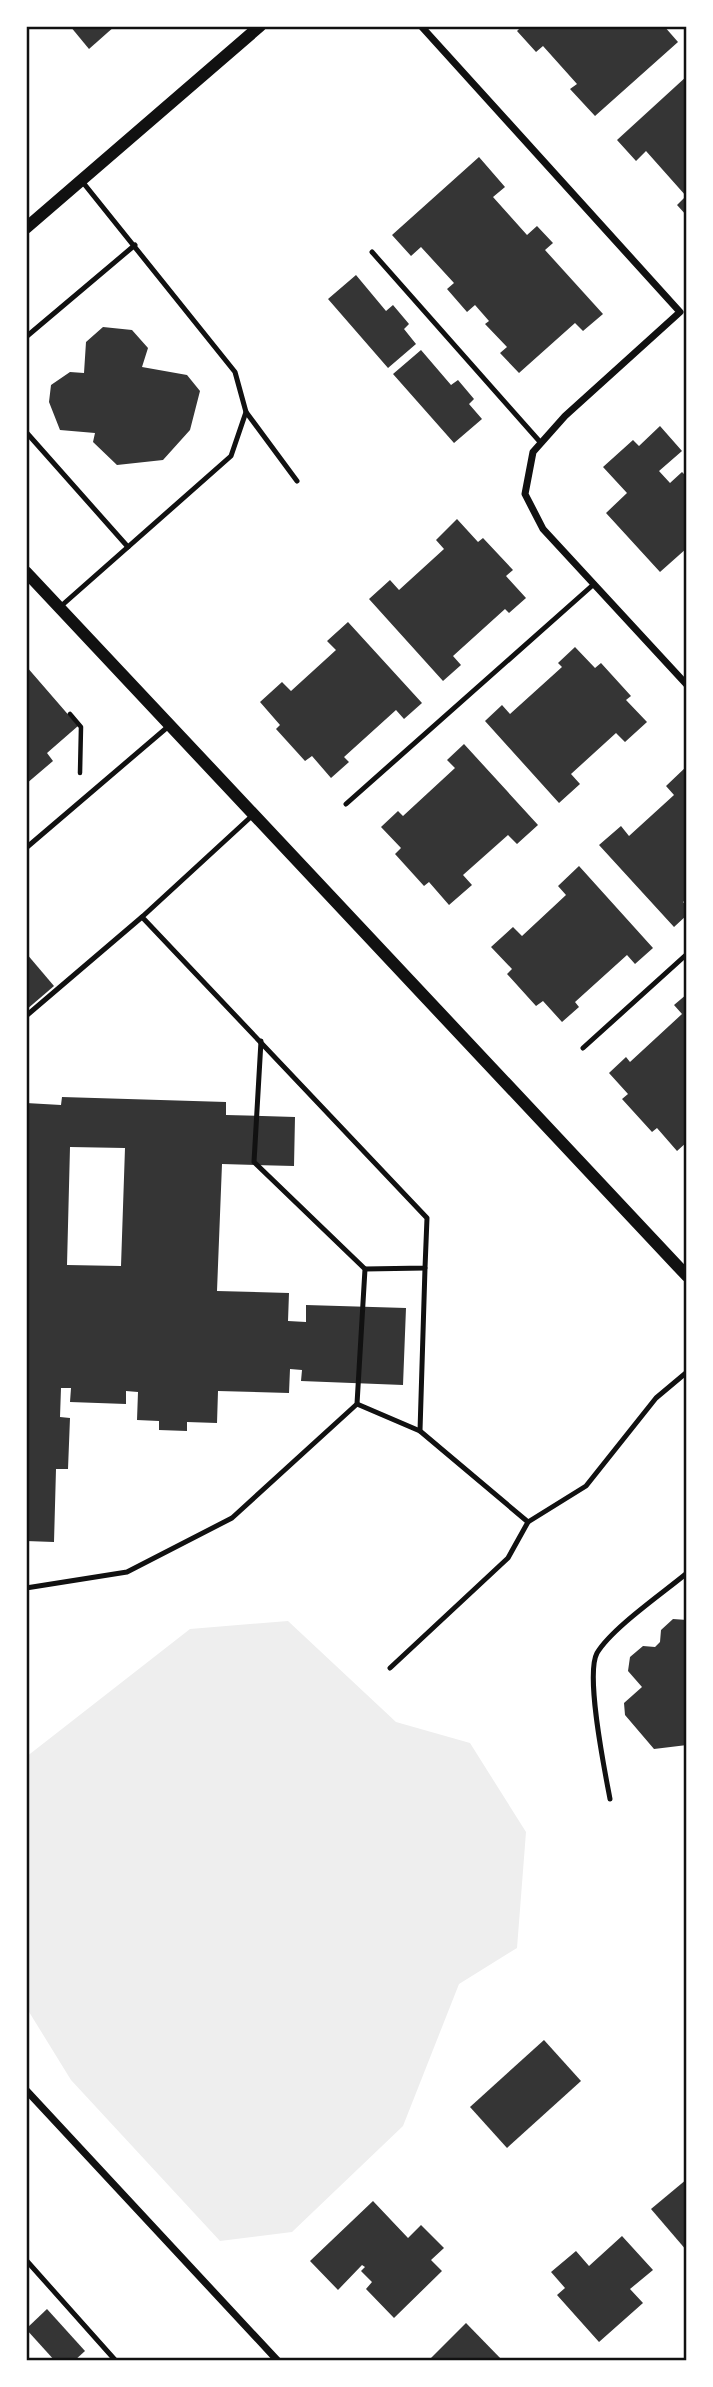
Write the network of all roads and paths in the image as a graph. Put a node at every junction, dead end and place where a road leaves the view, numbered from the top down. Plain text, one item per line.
1 (260, 26) edge
2 (421, 26) edge
3 (81, 180) junction
4 (26, 228) edge
5 (135, 245) junction
6 (372, 252) dead end
7 (687, 306) edge
8 (680, 312) junction
9 (26, 337) edge
10 (246, 412) junction
11 (26, 432) edge
12 (541, 443) junction
13 (296, 481) dead end
14 (128, 547) junction
15 (26, 572) edge
16 (594, 584) junction
17 (60, 607) junction
18 (687, 685) edge
19 (70, 714) dead end
20 (170, 725) junction
21 (80, 773) dead end
22 (346, 804) dead end
23 (254, 814) junction
24 (26, 848) edge
25 (142, 917) junction
26 (687, 954) edge
27 (26, 1016) edge
28 (261, 1041) junction
29 (583, 1048) dead end
30 (425, 1268) junction
31 (365, 1269) junction
32 (687, 1276) edge
33 (687, 1372) edge
34 (357, 1404) junction
35 (420, 1431) junction
36 (528, 1521) junction
37 (687, 1573) edge
38 (26, 1588) edge
39 (390, 1668) dead end
40 (610, 1799) dead end
41 (26, 2090) edge
42 (26, 2260) edge
43 (116, 2361) edge
44 (278, 2361) edge

1 - 3 street
2 - 8 street
3 - 4 street
3 - 5 lane
5 - 9 lane
5 - 10 lane
6 - 12 lane
7 - 8 street
8 - 12 street
10 - 13 lane
10 - 14 lane
11 - 14 lane
12 - 16 street
14 - 17 lane
15 - 17 street
16 - 18 street
16 - 22 lane
17 - 20 street
19 - 21 path
20 - 23 street
20 - 24 lane
23 - 25 lane
23 - 32 street
25 - 27 lane
25 - 28 lane
26 - 29 lane
28 - 30 lane
28 - 31 lane
30 - 31 lane
30 - 35 lane
31 - 34 lane
33 - 36 lane
34 - 35 lane
34 - 38 lane
35 - 36 lane
36 - 39 lane
37 - 40 lane
41 - 44 street
42 - 43 lane

